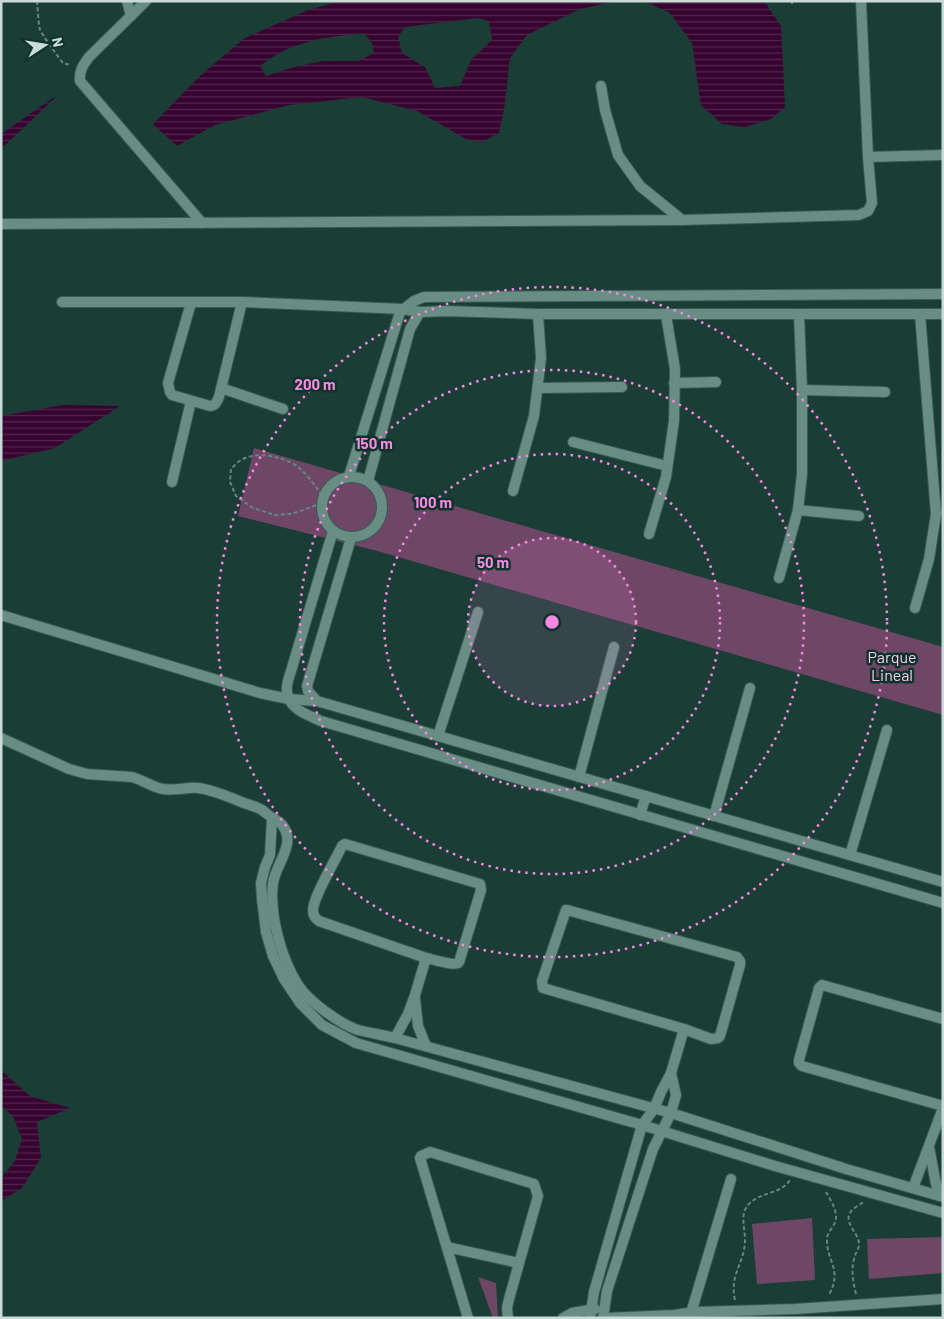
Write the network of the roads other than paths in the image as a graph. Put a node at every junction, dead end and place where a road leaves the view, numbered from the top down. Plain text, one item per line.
1 (128, 1) edge
2 (146, 1) edge
3 (861, 1) edge
4 (131, 16) junction
5 (601, 86) dead end
6 (943, 155) edge
7 (868, 157) junction
8 (682, 220) junction
9 (202, 223) junction
10 (1, 224) edge
11 (943, 294) edge
12 (733, 295) junction
13 (62, 302) dead end
14 (242, 302) junction
15 (191, 303) junction
16 (403, 309) junction
17 (420, 312) junction
18 (538, 314) junction
19 (666, 314) junction
20 (799, 314) junction
21 (920, 314) junction
22 (943, 314) edge
23 (734, 315) junction
24 (716, 382) dead end
25 (674, 383) junction
26 (622, 387) dead end
27 (221, 388) junction
28 (538, 388) junction
29 (802, 390) junction
30 (886, 392) dead end
31 (191, 401) junction
32 (283, 409) dead end
33 (573, 442) dead end
34 (667, 466) junction
35 (349, 476) junction
36 (368, 481) junction
37 (172, 482) dead end
38 (513, 491) dead end
39 (798, 510) junction
40 (859, 516) dead end
41 (333, 531) junction
42 (649, 534) dead end
43 (350, 538) junction
44 (779, 578) dead end
45 (915, 608) dead end
46 (478, 612) dead end
47 (1, 615) edge
48 (614, 647) dead end
49 (750, 688) dead end
50 (289, 699) junction
51 (317, 701) junction
52 (887, 730) dead end
53 (438, 736) junction
54 (1, 738) edge
55 (579, 777) junction
56 (646, 796) junction
57 (640, 815) junction
58 (714, 816) junction
59 (272, 818) junction
60 (271, 846) junction
61 (286, 849) junction
62 (850, 855) junction
63 (274, 878) junction
64 (262, 880) junction
65 (943, 882) edge
66 (943, 904) edge
67 (426, 958) junction
68 (415, 995) junction
69 (943, 1019) edge
70 (357, 1029) junction
71 (684, 1030) junction
72 (395, 1038) junction
73 (356, 1043) junction
74 (426, 1046) junction
75 (475, 1060) junction
76 (671, 1074) junction
77 (470, 1076) junction
78 (943, 1107) edge
79 (654, 1109) junction
80 (671, 1113) junction
81 (642, 1126) junction
82 (662, 1132) junction
83 (928, 1146) junction
84 (731, 1179) dead end
85 (892, 1182) junction
86 (913, 1188) junction
87 (942, 1196) edge
88 (888, 1198) junction
89 (943, 1213) edge
90 (446, 1247) junction
91 (519, 1263) junction
92 (943, 1299) edge
93 (590, 1314) edge
94 (604, 1314) edge
95 (695, 1314) edge
96 (722, 1315) edge
97 (468, 1318) edge
98 (508, 1318) edge
99 (563, 1318) edge

1 - 4 street
2 - 4 street
3 - 7 street
4 - 9 street
5 - 8 street
6 - 7 street
7 - 8 street
8 - 9 street
9 - 10 street
11 - 12 street
12 - 16 street
12 - 23 street
13 - 15 street
14 - 15 street
14 - 16 street
14 - 27 street
15 - 31 street
16 - 17 street
16 - 35 street
17 - 18 street
17 - 36 street
18 - 19 street
18 - 28 street
19 - 23 street
19 - 25 street
20 - 21 street
20 - 23 street
20 - 29 street
21 - 22 street
21 - 45 street
24 - 25 street
25 - 34 street
26 - 28 street
27 - 31 street
27 - 32 street
28 - 38 street
29 - 30 street
29 - 39 street
31 - 37 street
33 - 34 street
34 - 42 street
35 - 36 street
35 - 41 street
36 - 43 street
39 - 40 street
39 - 44 street
41 - 43 street
41 - 50 street
43 - 51 street
46 - 53 street
47 - 50 street
48 - 55 street
49 - 58 street
50 - 51 street
50 - 57 street
51 - 53 street
52 - 62 street
53 - 55 street
54 - 59 street
55 - 56 street
56 - 57 street
56 - 58 street
57 - 66 street
58 - 62 street
59 - 60 street
59 - 61 street
60 - 61 street
60 - 64 street
61 - 63 street
62 - 65 street
63 - 64 street
63 - 70 street
64 - 73 street
67 - 67 street
67 - 68 street
68 - 72 street
68 - 74 street
69 - 78 street
70 - 72 street
70 - 73 street
71 - 71 street
71 - 76 street
72 - 74 street
73 - 77 street
74 - 75 street
75 - 77 street
75 - 79 street
76 - 79 street
76 - 80 street
77 - 81 street
78 - 83 street
79 - 80 street
79 - 81 street
80 - 82 street
80 - 85 street
81 - 82 street
81 - 93 street
82 - 88 street
82 - 94 street
83 - 86 street
83 - 87 street
84 - 95 street
85 - 86 street
85 - 88 street
86 - 87 street
88 - 89 street
90 - 91 street
90 - 91 street
90 - 97 street
91 - 98 street
92 - 96 street
93 - 94 street
93 - 99 street
94 - 95 street
95 - 96 street

